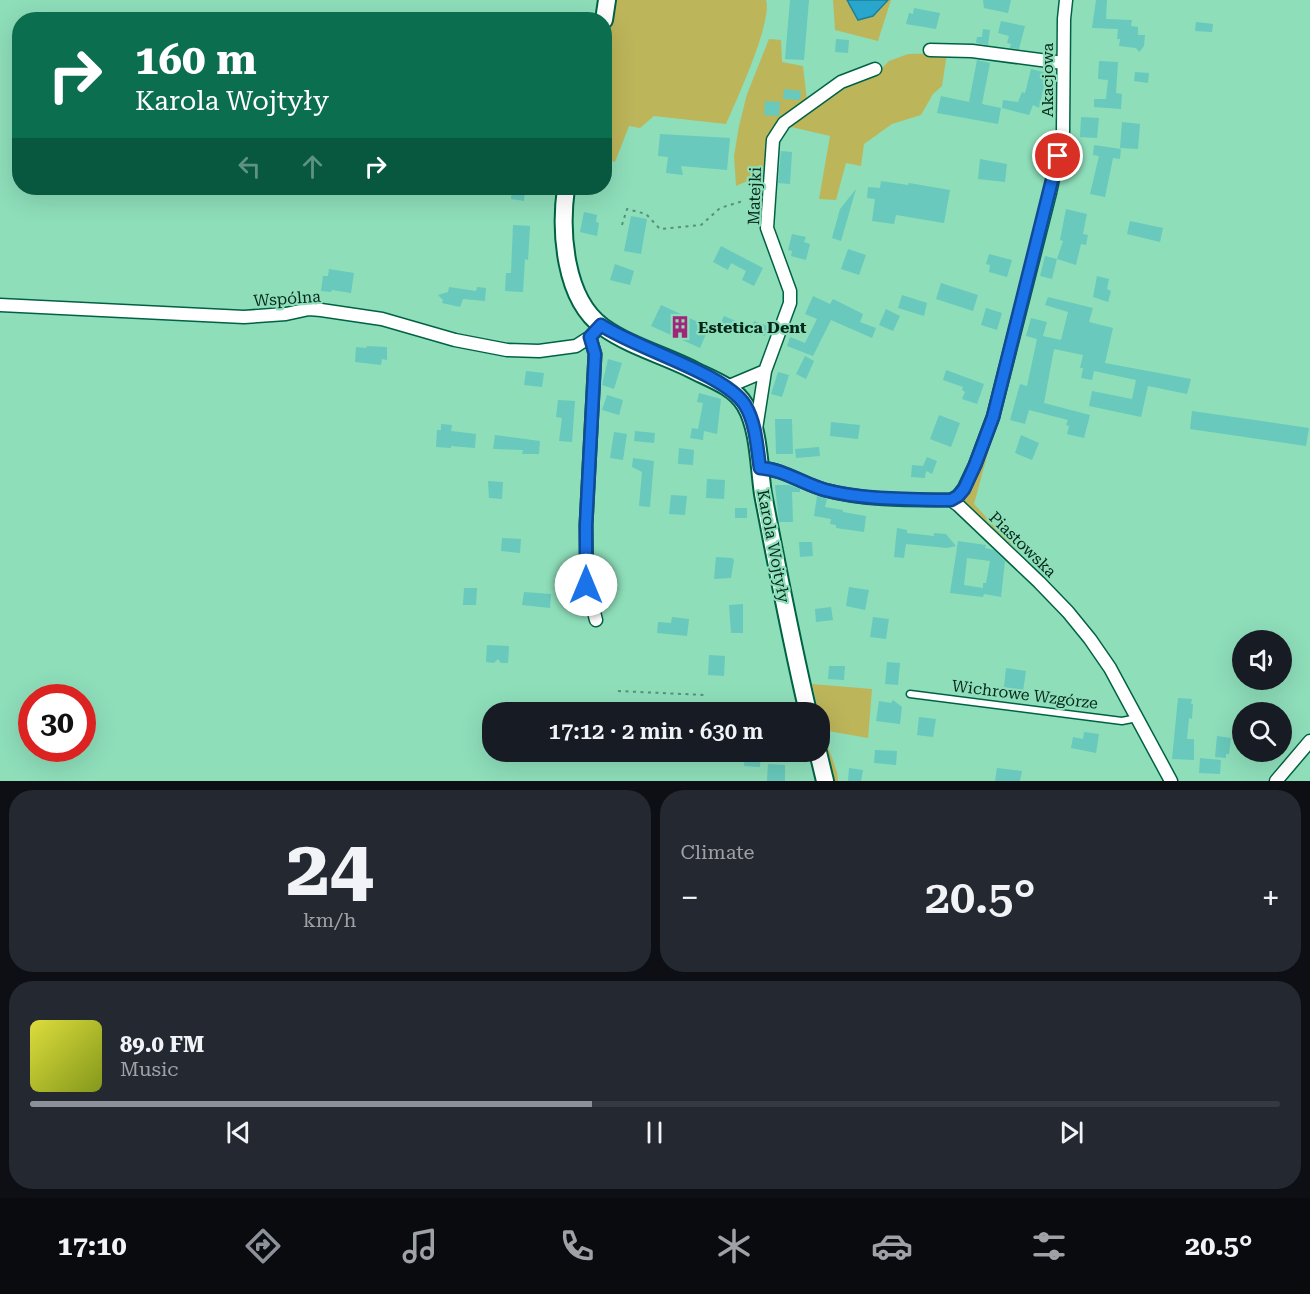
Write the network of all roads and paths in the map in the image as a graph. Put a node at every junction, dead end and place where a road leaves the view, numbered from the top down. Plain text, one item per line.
1 (1066, 0) edge
2 (930, 50) dead end
3 (1063, 63) junction
4 (875, 69) dead end
5 (566, 195) edge
6 (743, 201) dead end
7 (622, 225) dead end
8 (0, 305) edge
9 (595, 331) junction
10 (765, 371) junction
11 (727, 387) junction
12 (755, 436) junction
13 (760, 468) junction
14 (951, 500) junction
15 (596, 620) dead end
16 (618, 692) dead end
17 (910, 694) dead end
18 (705, 695) dead end
19 (806, 702) edge
20 (1137, 718) junction
21 (1310, 741) edge
22 (820, 762) edge
23 (825, 781) edge
24 (1171, 781) edge
25 (1276, 781) edge

1 - 3 street, Akacjowa
2 - 3 street
3 - 14 street, Akacjowa
4 - 10 street, Matejki
5 - 9 street, Karola Wojtyły
6 - 7 path
8 - 9 street, Wspólna
9 - 11 street, Karola Wojtyły
9 - 15 street
10 - 11 street
10 - 12 street, Matejki
11 - 12 street, Karola Wojtyły
12 - 13 street, Karola Wojtyły
13 - 14 street
13 - 19 street, Karola Wojtyły
14 - 20 street, Piastowska
16 - 18 path
17 - 20 lane, Wichrowe Wzgórze
20 - 24 street, Piastowska
21 - 25 street
22 - 23 street

